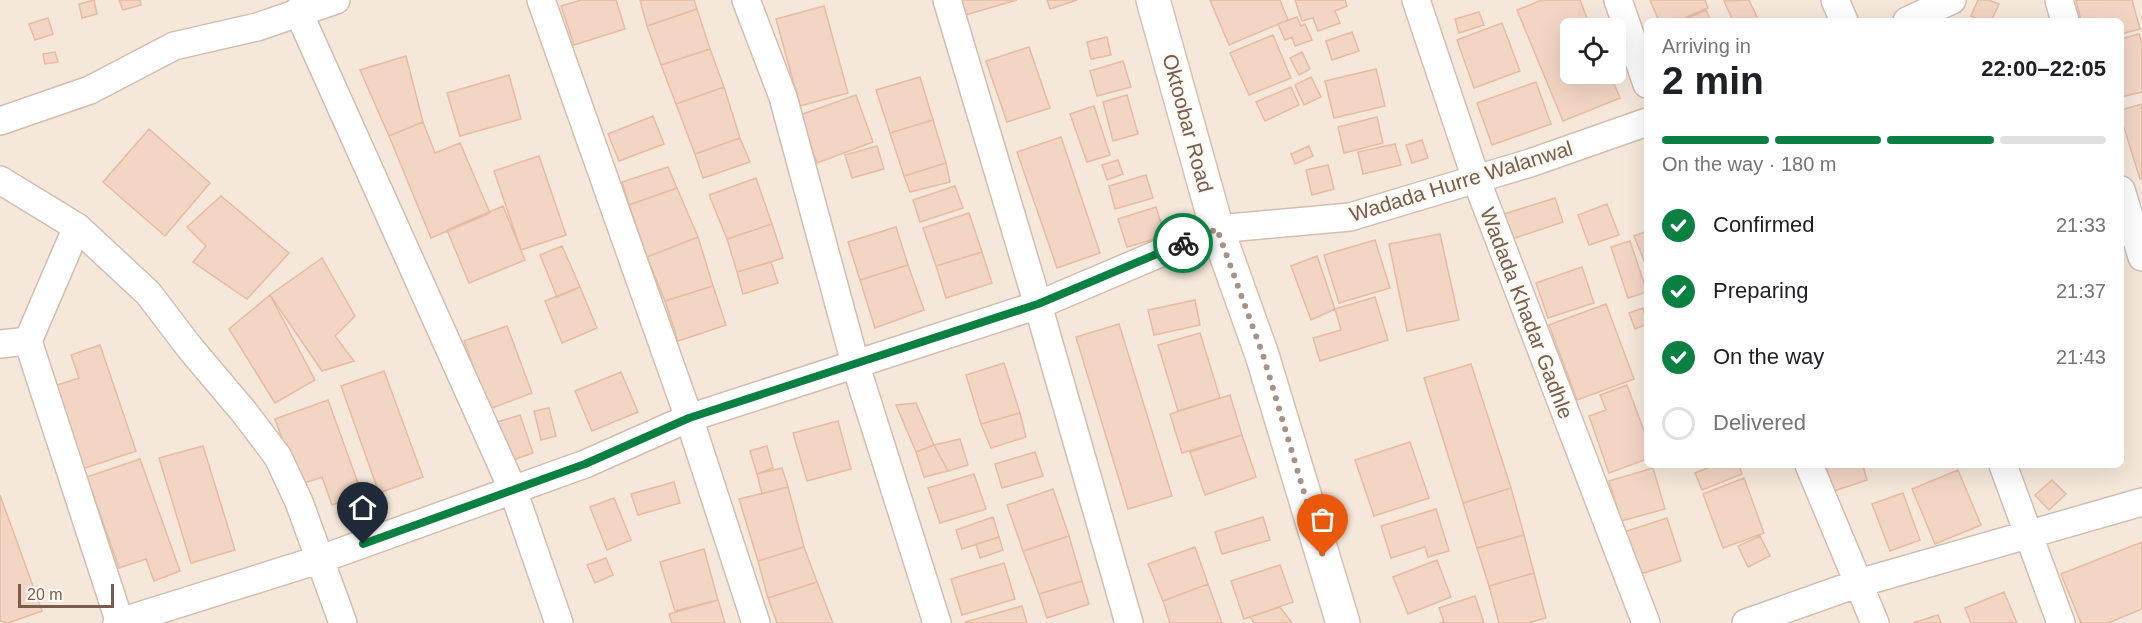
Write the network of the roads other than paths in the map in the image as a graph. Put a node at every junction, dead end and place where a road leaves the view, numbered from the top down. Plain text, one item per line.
1 (336, 0) edge
2 (541, 0) edge
3 (746, 0) edge
4 (947, 0) edge
5 (1154, 0) edge
6 (1416, 0) edge
7 (1618, 0) edge
8 (1835, 0) edge
9 (1952, 0) edge
10 (2059, 0) edge
11 (298, 11) junction
12 (1843, 18) edge
13 (1913, 18) edge
14 (2064, 18) edge
15 (1644, 75) edge
16 (0, 121) edge
17 (1644, 123) edge
18 (1476, 179) junction
19 (0, 180) edge
20 (2124, 200) edge
21 (76, 227) junction
22 (1217, 229) junction
23 (2142, 257) edge
24 (1038, 304) junction
25 (28, 341) junction
26 (0, 344) edge
27 (855, 363) junction
28 (689, 418) junction
29 (1810, 468) edge
30 (2004, 468) edge
31 (513, 490) junction
32 (2142, 502) edge
33 (2028, 536) junction
34 (321, 559) junction
35 (1859, 583) junction
36 (119, 623) edge
37 (343, 623) edge
38 (559, 623) edge
39 (756, 623) edge
40 (937, 623) edge
41 (1129, 623) edge
42 (1343, 623) edge
43 (1646, 623) edge
44 (1746, 623) edge
45 (1875, 623) edge
46 (2061, 623) edge

1 - 11 street
2 - 28 street
3 - 27 street
4 - 24 street
5 - 22 street, Oktoobar Road
6 - 18 street, Wadada Khadar Gadhle
7 - 15 street
8 - 12 street
9 - 13 street
10 - 14 street
11 - 16 street
11 - 31 street
17 - 18 street, Wadada Hurre Walanwal
18 - 22 street, Wadada Hurre Walanwal
18 - 43 street, Wadada Khadar Gadhle
19 - 21 street
20 - 23 street
21 - 25 street
21 - 34 street
22 - 24 street, Wadada Hurre Walanwal
22 - 42 street, Oktoobar Road
24 - 27 street, Wadada Hurre Walanwal
24 - 41 street
25 - 26 street
25 - 36 street
27 - 28 street, Wadada Hurre Walanwal
27 - 40 street
28 - 31 street, Wadada Hurre Walanwal
28 - 39 street
29 - 35 street
30 - 33 street
31 - 34 street, Wadada Hurre Walanwal
31 - 38 street
32 - 33 street
33 - 35 street
33 - 46 street
34 - 36 street, Wadada Hurre Walanwal
34 - 37 street
35 - 44 street
35 - 45 street

